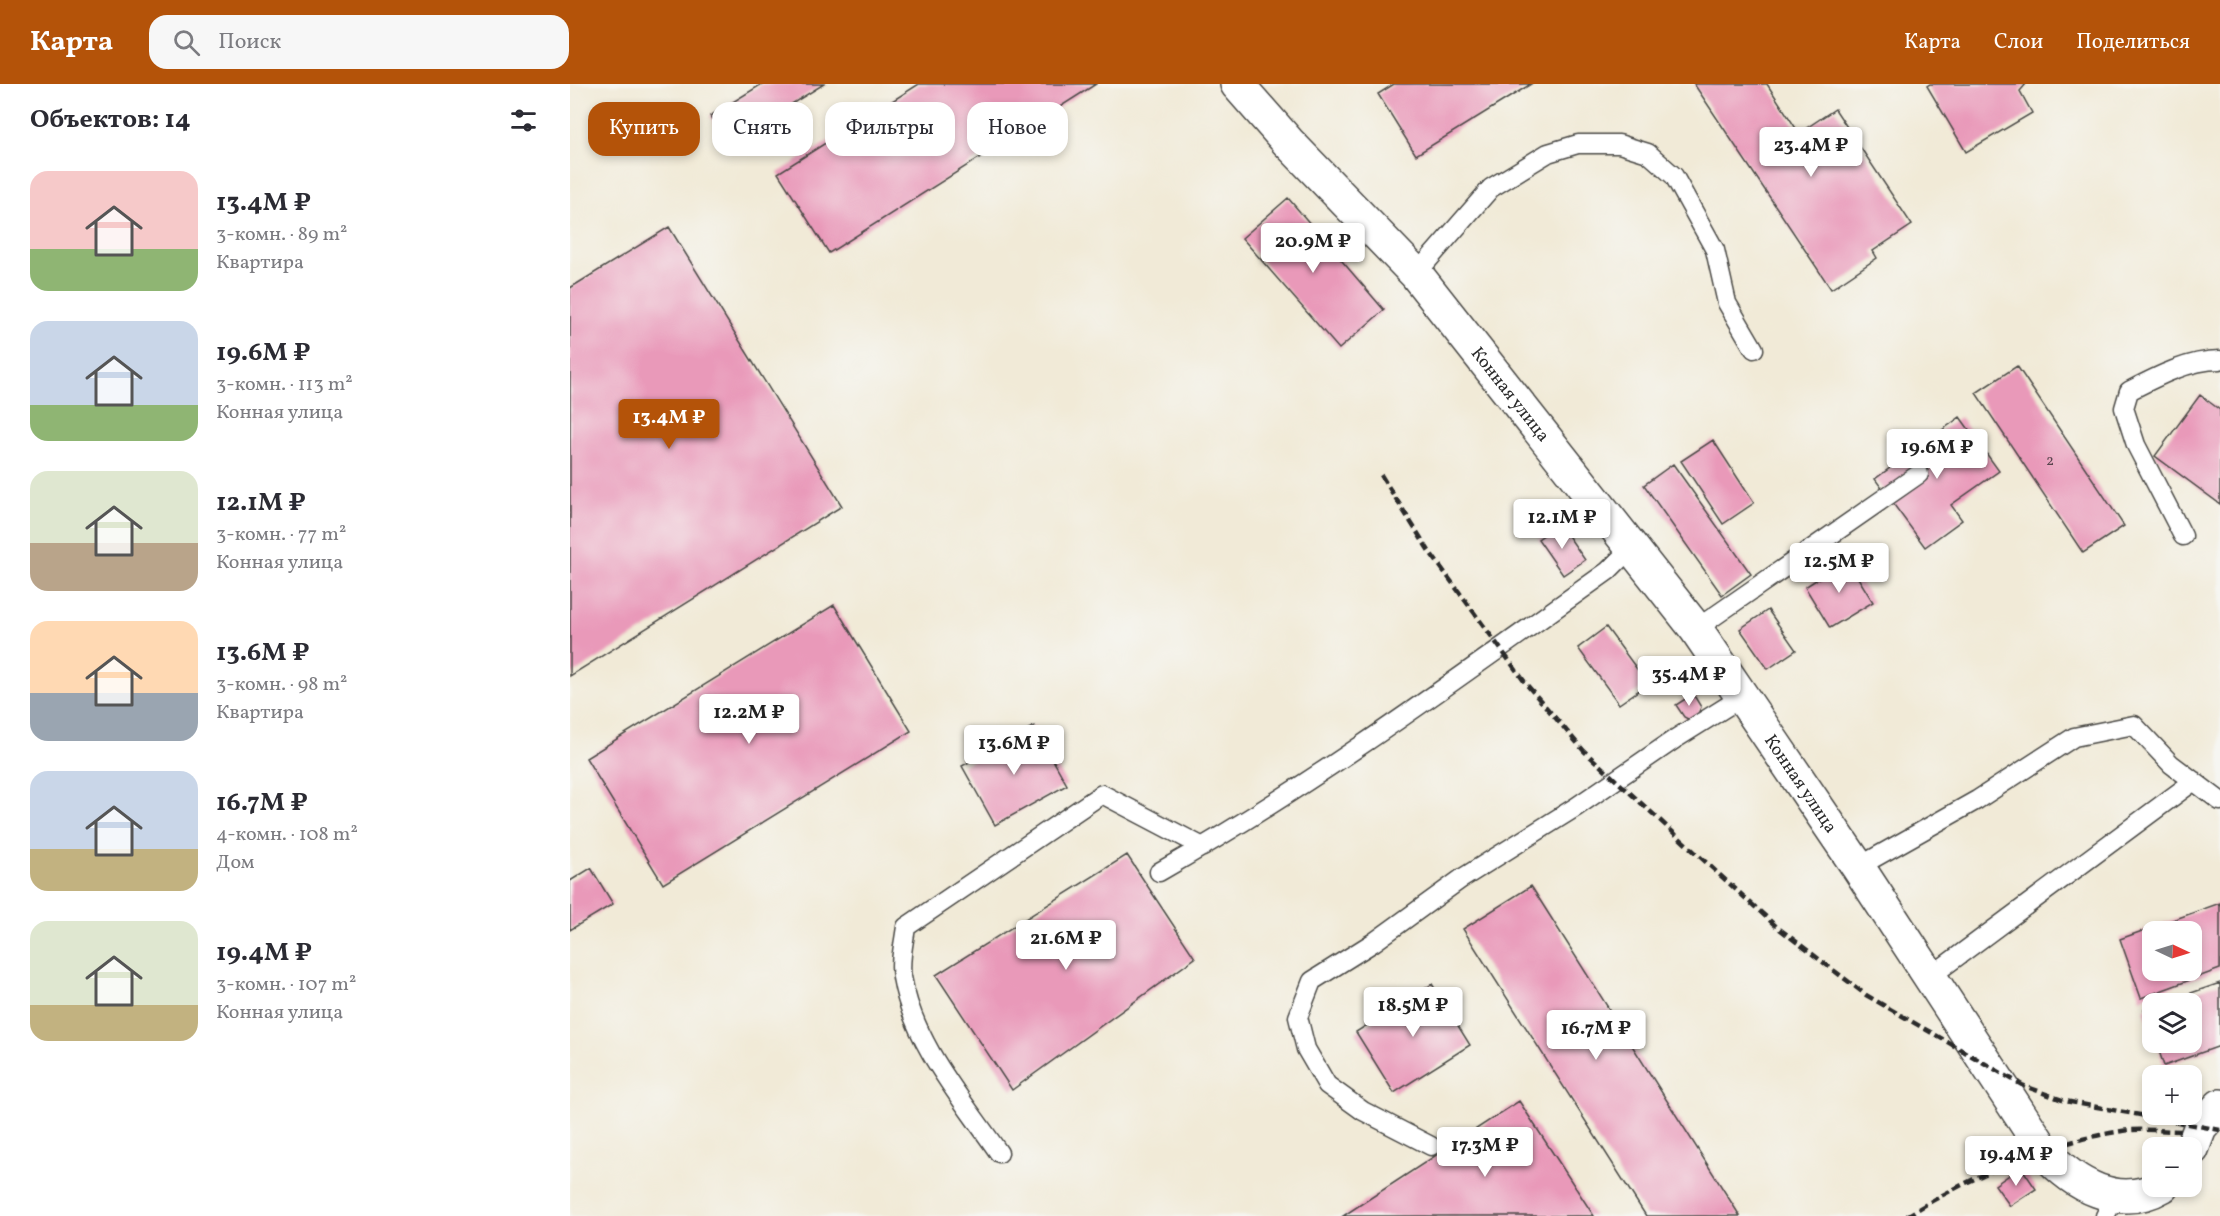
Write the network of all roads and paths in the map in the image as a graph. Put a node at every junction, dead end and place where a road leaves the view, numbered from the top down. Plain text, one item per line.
1 (1237, 84) edge
2 (1416, 274) junction
3 (1754, 350) dead end
4 (2220, 360) edge
5 (1919, 474) dead end
6 (2183, 536) dead end
7 (1632, 547) junction
8 (1696, 629) junction
9 (1742, 698) junction
10 (2194, 781) junction
11 (2220, 801) edge
12 (1203, 847) junction
13 (1858, 867) junction
14 (1159, 872) dead end
15 (1931, 976) junction
16 (2220, 1106) edge
17 (2197, 1137) edge
18 (1431, 1146) dead end
19 (999, 1153) dead end
20 (2142, 1195) edge
21 (2110, 1206) edge

1 - 2 street, Конная улица
2 - 3 lane
2 - 7 street, Конная улица
4 - 6 lane
5 - 8 lane
7 - 8 street, Конная улица
7 - 12 lane
8 - 9 street, Конная улица
9 - 13 street, Конная улица
9 - 18 lane
10 - 11 lane
10 - 13 lane
10 - 15 lane
12 - 14 lane
12 - 19 lane
13 - 15 street, Конная улица
15 - 21 street, Конная улица
16 - 17 street
20 - 21 street, Конная улица

